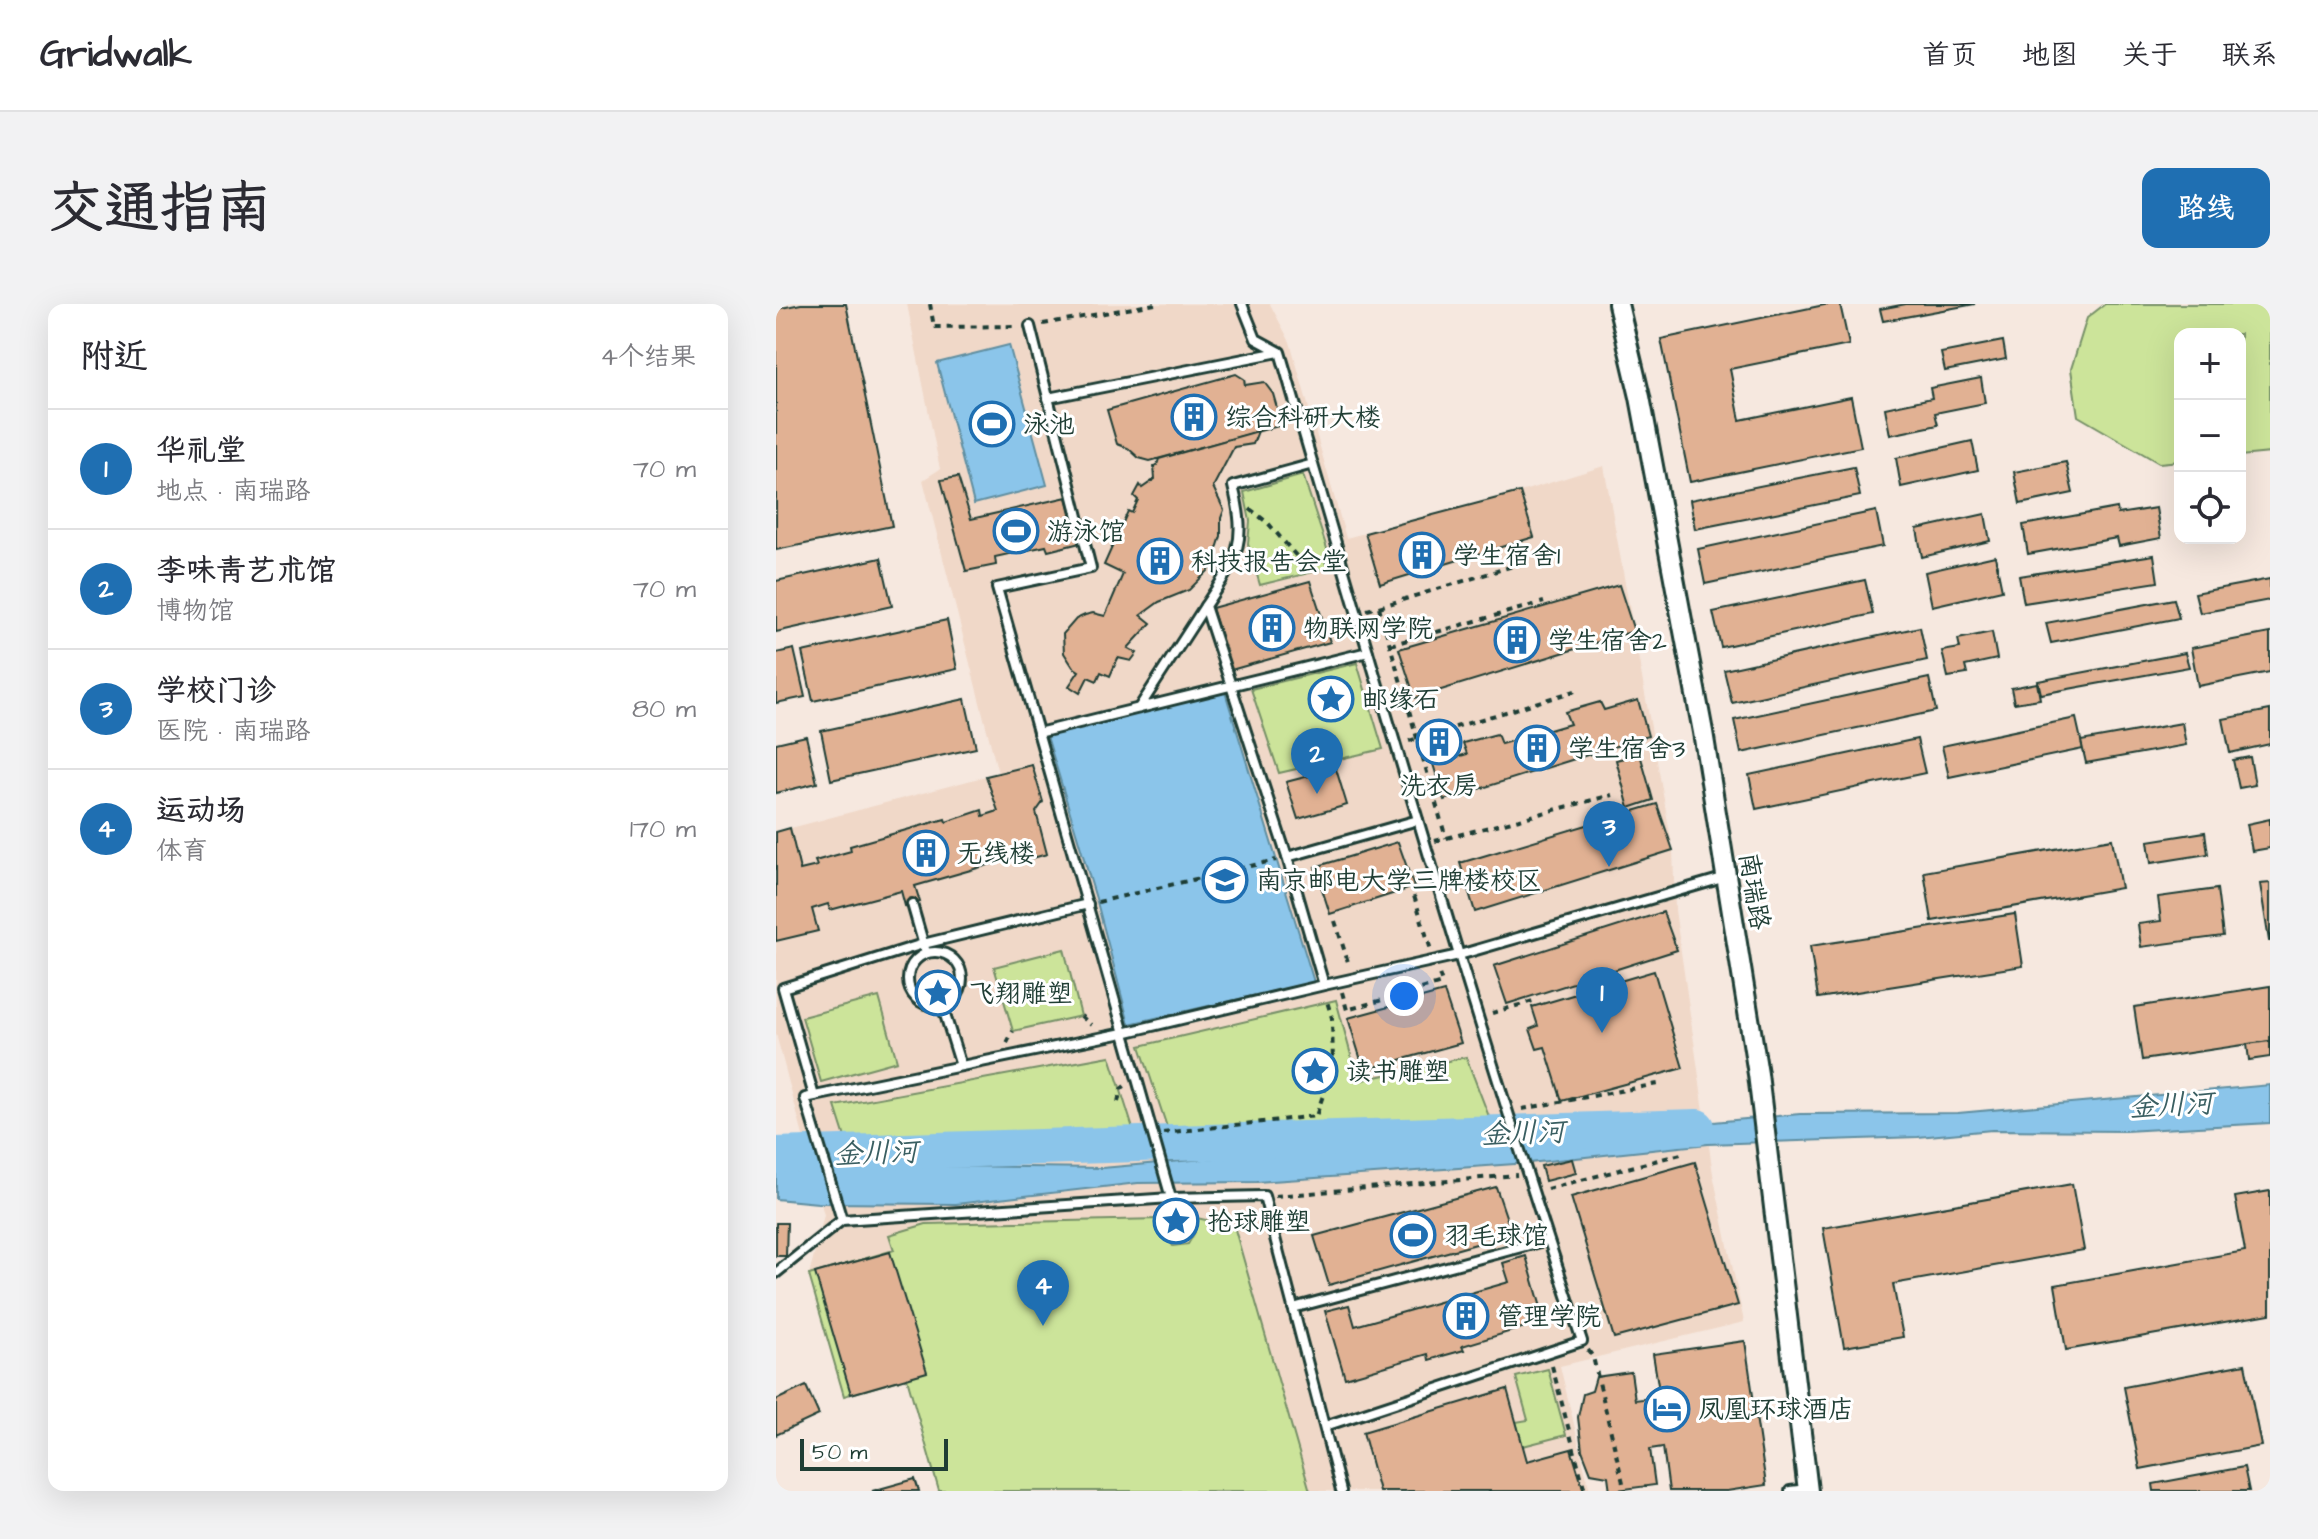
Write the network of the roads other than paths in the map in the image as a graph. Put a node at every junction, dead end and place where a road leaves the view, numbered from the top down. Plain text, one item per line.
1 (1242, 304) edge
2 (1618, 304) edge
3 (1030, 326) road end
4 (1280, 352) junction
5 (1048, 398) junction
6 (1313, 464) junction
7 (1205, 606) junction
8 (1368, 652) junction
9 (1230, 685) junction
10 (1139, 708) junction
11 (1038, 733) junction
12 (1418, 820) junction
13 (1287, 857) junction
14 (1727, 876) junction
15 (1092, 903) junction
16 (912, 904) dead end
17 (925, 949) junction
18 (1459, 955) junction
19 (1324, 985) junction
20 (942, 1005) junction
21 (1123, 1033) junction
22 (961, 1066) junction
23 (814, 1096) junction
24 (1171, 1198) junction
25 (840, 1215) junction
26 (1548, 1240) junction
27 (776, 1273) edge
28 (1293, 1308) junction
29 (1325, 1426) junction
30 (1802, 1490) edge
31 (1341, 1491) edge

1 - 4 lane
2 - 14 street, 南瑞路
3 - 5 lane
4 - 5 lane
4 - 6 lane
5 - 11 lane
6 - 7 lane
6 - 8 lane
7 - 9 lane
7 - 10 lane
8 - 9 lane
8 - 12 lane
9 - 10 lane
9 - 13 lane
10 - 11 lane
11 - 15 lane
12 - 13 lane
12 - 18 lane
13 - 19 lane
14 - 18 lane
14 - 30 street, 南瑞路
15 - 17 lane
15 - 21 lane
16 - 17 lane
17 - 20 lane
17 - 20 lane
17 - 23 lane
18 - 19 lane
18 - 26 lane
19 - 21 lane
20 - 22 lane
21 - 22 lane
21 - 24 lane
22 - 23 lane
23 - 25 lane
24 - 25 lane
24 - 28 lane
25 - 27 lane
26 - 28 lane
26 - 29 lane
28 - 29 lane
29 - 31 lane

